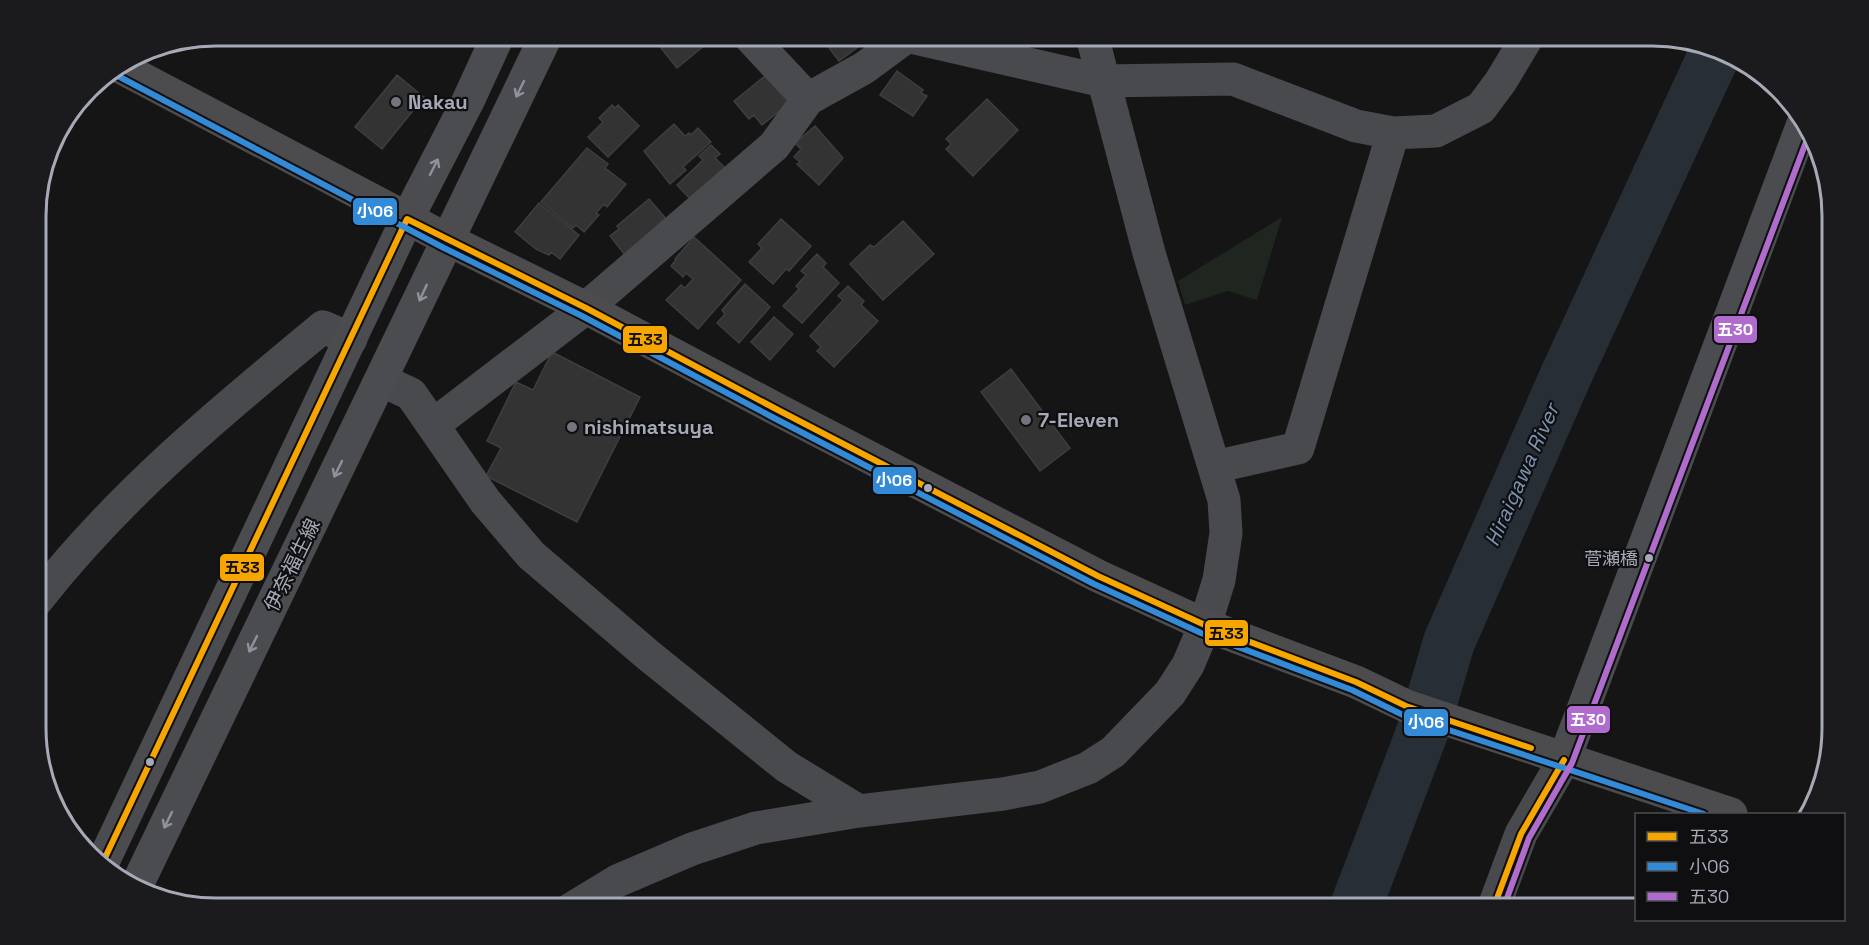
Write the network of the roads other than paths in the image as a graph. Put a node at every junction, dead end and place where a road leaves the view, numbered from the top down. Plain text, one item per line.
1 (493, 47) edge
2 (541, 47) edge
3 (759, 47) edge
4 (892, 47) edge
5 (954, 47) edge
6 (1095, 47) edge
7 (1521, 47) edge
8 (128, 71) edge
9 (1103, 81) junction
10 (808, 99) junction
11 (1800, 132) edge
12 (1393, 133) junction
13 (407, 219) junction
14 (448, 240) junction
15 (585, 308) junction
16 (351, 339) junction
17 (381, 380) junction
18 (433, 426) junction
19 (1214, 467) junction
20 (47, 588) edge
21 (1205, 625) junction
22 (1564, 760) junction
23 (859, 811) junction
24 (1728, 813) edge
25 (105, 857) edge
26 (139, 880) edge
27 (589, 898) edge
28 (1497, 898) edge

13 -> 1 main road
2 -> 14 main road, 伊奈福生線
3 - 10 street
4 - 10 street
5 - 9 street
6 - 9 street
7 - 12 street
8 - 13 highway
9 - 12 street
9 - 19 street
10 - 15 street
11 - 22 main road
12 - 19 street
13 - 14 highway
13 - 16 main road
14 - 15 highway
14 -> 17 main road, 伊奈福生線
15 - 18 street
15 - 21 highway
16 - 20 street
16 - 25 main road
17 - 18 street
17 -> 26 main road, 伊奈福生線
18 - 23 street
19 - 21 street
21 - 22 highway
21 - 23 street
22 - 24 highway
22 - 28 street
23 - 27 street

